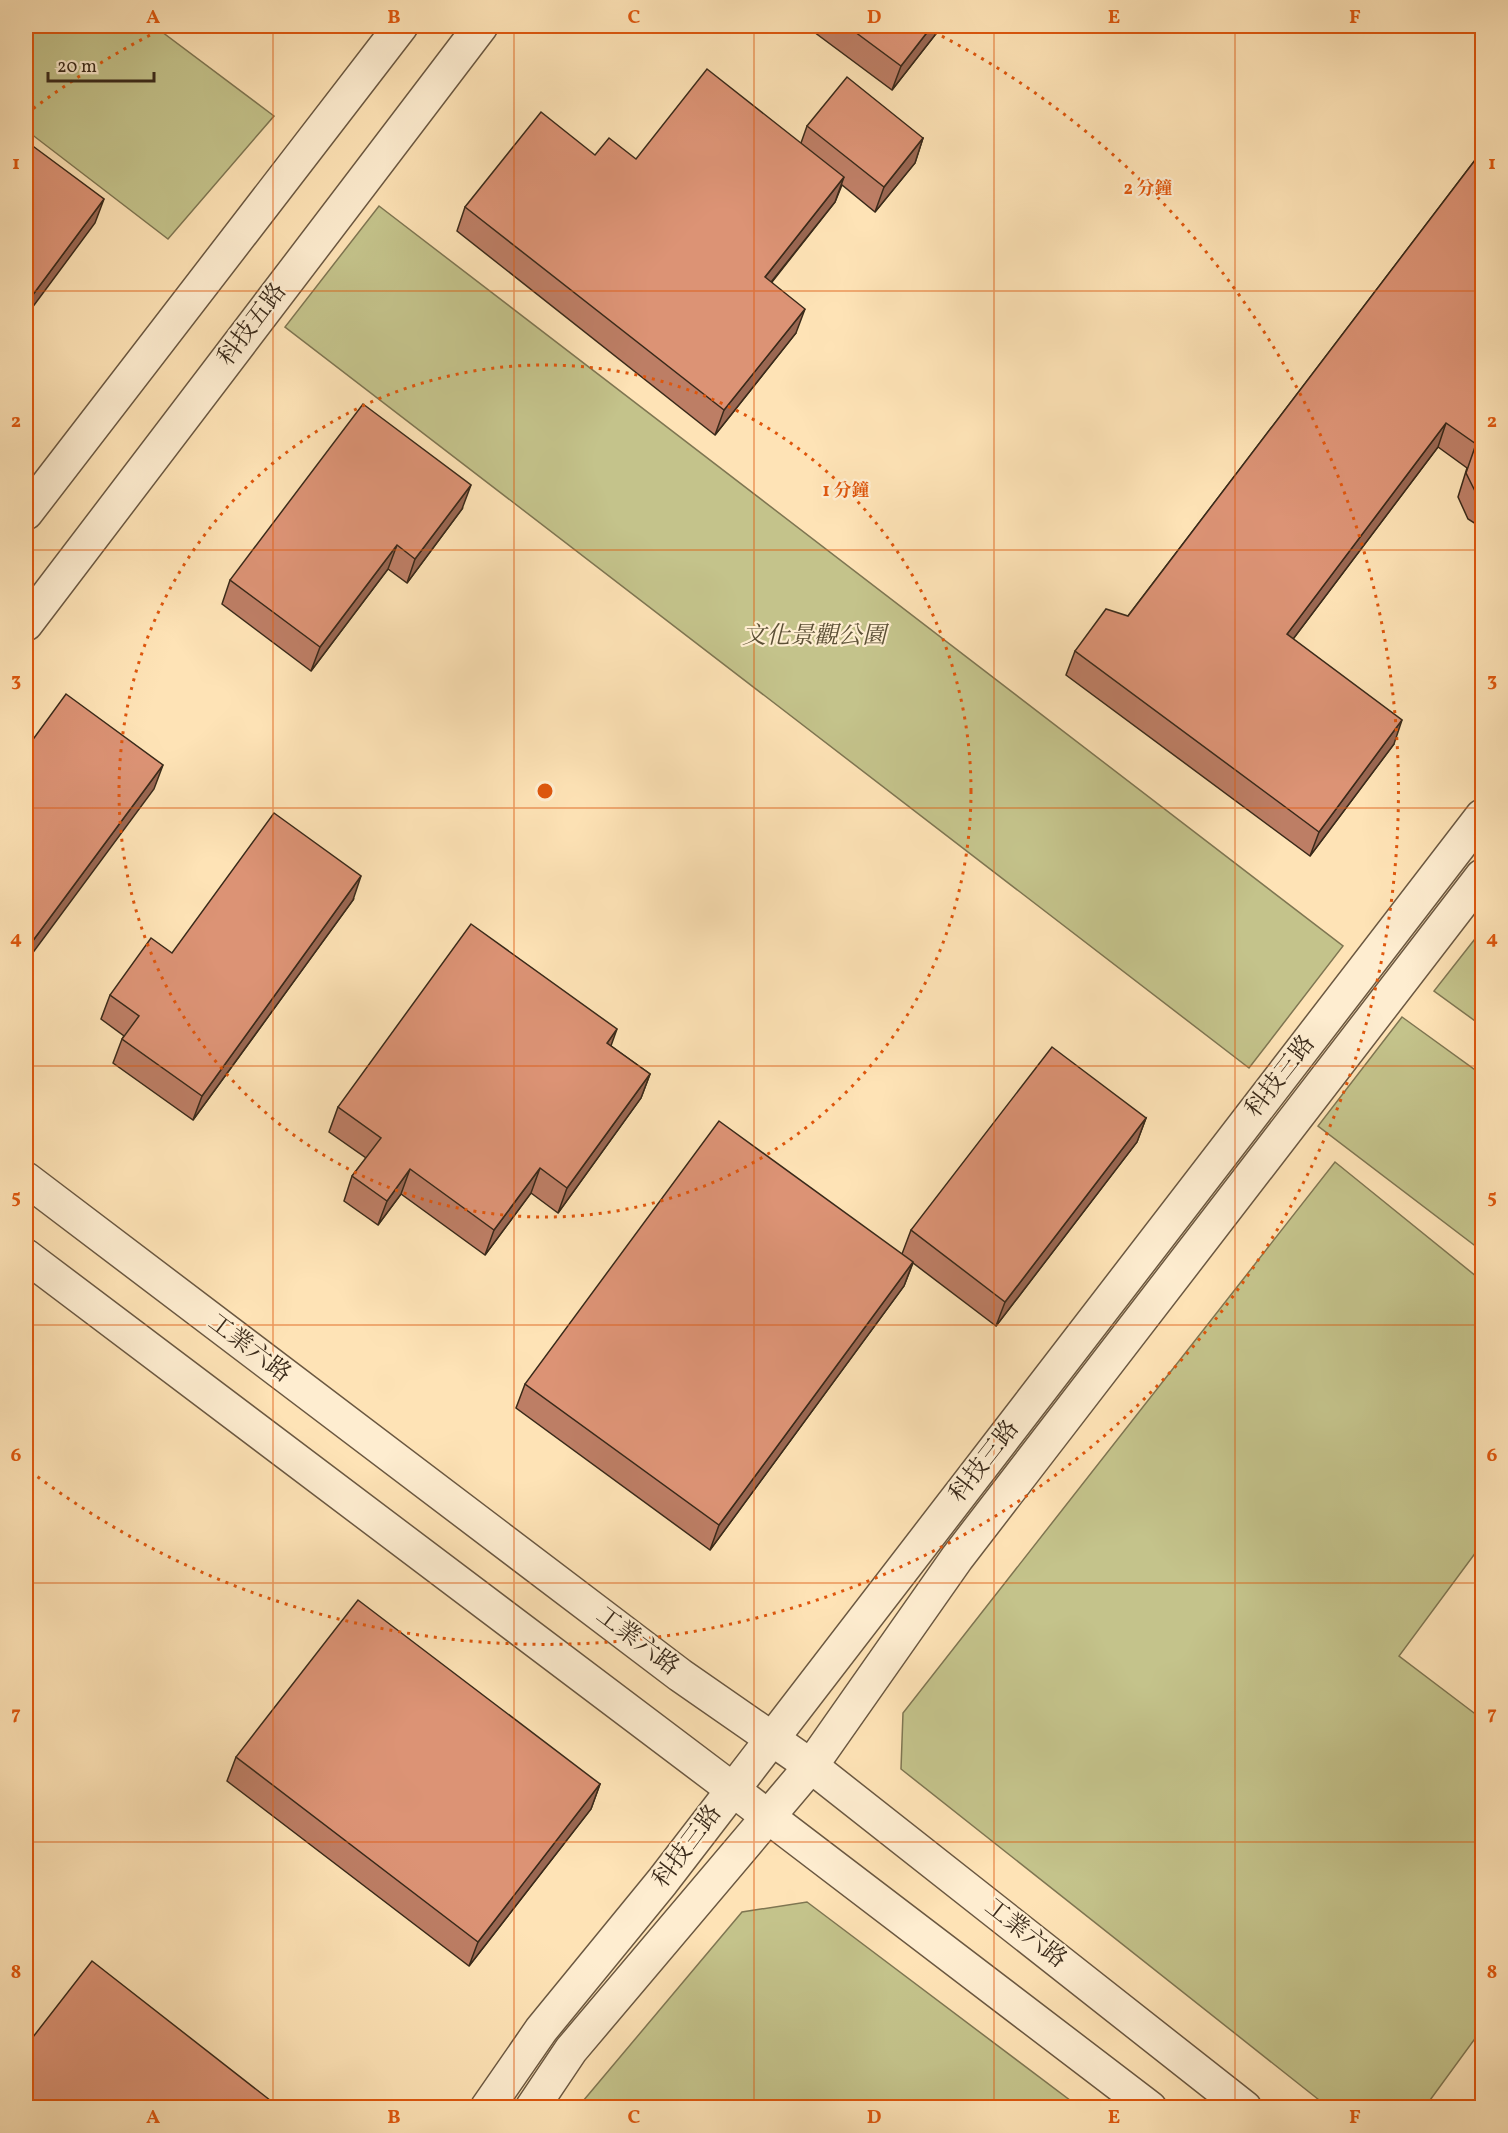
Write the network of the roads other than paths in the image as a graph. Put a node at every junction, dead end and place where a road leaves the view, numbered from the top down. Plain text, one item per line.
1 (401, 26) edge
2 (482, 26) edge
3 (26, 513) edge
4 (26, 624) edge
5 (1482, 816) edge
6 (1482, 876) edge
7 (26, 1179) edge
8 (26, 1256) edge
9 (773, 1738) junction
10 (811, 1766) junction
11 (732, 1789) junction
12 (769, 1817) junction
13 (487, 2108) edge
14 (532, 2108) edge
15 (1150, 2108) edge
16 (1245, 2108) edge

1 - 3 street
2 - 4 street, 科技五路
5 - 9 street, 科技三路
6 - 10 street, 科技三路
7 - 9 street, 工業六路
8 - 11 street
9 - 10 street, 工業六路
9 - 11 street, 科技三路
10 - 12 street, 科技三路
10 - 16 street, 工業六路
11 - 12 street
11 - 13 street, 科技三路
12 - 14 street, 科技三路
12 - 15 street

